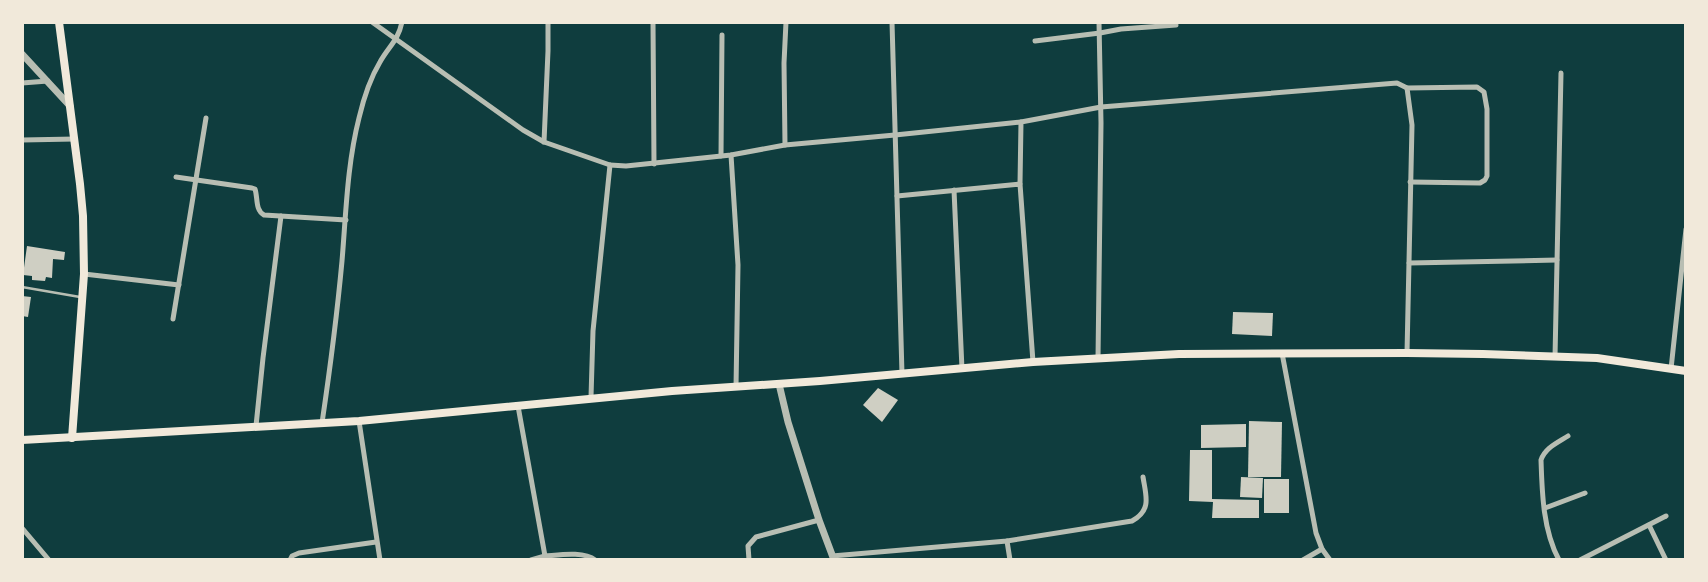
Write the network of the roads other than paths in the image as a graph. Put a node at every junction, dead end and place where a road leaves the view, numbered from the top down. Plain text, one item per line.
1 (59, 22) edge
2 (372, 22) edge
3 (402, 22) edge
4 (548, 22) edge
5 (653, 22) edge
6 (786, 22) edge
7 (892, 22) edge
8 (1099, 22) edge
9 (1176, 25) dead end
10 (1100, 33) junction
11 (722, 35) dead end
12 (397, 39) junction
13 (1036, 41) dead end
14 (22, 54) edge
15 (1561, 73) dead end
16 (48, 81) junction
17 (22, 82) edge
18 (1407, 88) junction
19 (70, 106) junction
20 (1101, 107) junction
21 (206, 118) dead end
22 (1021, 122) junction
23 (895, 135) junction
24 (74, 139) junction
25 (22, 140) edge
26 (544, 142) junction
27 (785, 145) junction
28 (731, 154) junction
29 (721, 156) junction
30 (654, 164) junction
31 (610, 165) junction
32 (176, 177) dead end
33 (196, 180) junction
34 (1410, 182) junction
35 (1020, 184) junction
36 (954, 190) junction
37 (896, 196) junction
38 (281, 216) junction
39 (346, 220) junction
40 (1686, 229) edge
41 (1557, 260) junction
42 (1408, 263) junction
43 (84, 274) junction
44 (179, 285) junction
45 (22, 287) edge
46 (82, 297) junction
47 (173, 319) dead end
48 (1282, 353) junction
49 (1407, 353) junction
50 (1555, 357) junction
51 (1098, 359) junction
52 (1033, 362) junction
53 (962, 369) junction
54 (1671, 369) junction
55 (1686, 371) edge
56 (902, 374) junction
57 (779, 384) junction
58 (736, 387) junction
59 (591, 398) junction
60 (518, 406) junction
61 (358, 421) junction
62 (322, 423) junction
63 (256, 426) junction
64 (1568, 436) dead end
65 (72, 438) junction
66 (22, 440) edge
67 (1143, 477) dead end
68 (1585, 493) dead end
69 (1545, 508) junction
70 (1666, 516) dead end
71 (819, 520) junction
72 (1649, 525) junction
73 (22, 528) edge
74 (1007, 541) junction
75 (376, 542) junction
76 (1322, 549) junction
77 (545, 556) junction
78 (833, 558) edge
79 (49, 560) edge
80 (290, 560) edge
81 (380, 560) edge
82 (531, 560) edge
83 (595, 560) edge
84 (749, 560) edge
85 (1010, 560) edge
86 (1303, 560) edge
87 (1330, 560) edge
88 (1559, 560) edge
89 (1580, 560) edge
90 (1666, 560) edge

1 - 19 main road
2 - 12 street
3 - 12 street
4 - 26 street
5 - 30 street
6 - 27 street
7 - 23 street
8 - 10 street
9 - 10 street
10 - 13 street
10 - 20 street
11 - 29 street
12 - 26 street
12 - 39 street
14 - 16 street
15 - 41 street
16 - 17 street
16 - 19 street
18 - 20 street
18 - 34 street
18 - 34 street
19 - 24 main road
20 - 22 street
20 - 51 street
21 - 33 street
22 - 23 street
22 - 35 street
23 - 27 street
23 - 37 street
24 - 25 street
24 - 43 main road
26 - 31 street
27 - 28 street
28 - 29 street
28 - 58 street
29 - 30 street
30 - 31 street
31 - 59 street
32 - 33 street
33 - 38 street
33 - 44 street
34 - 42 street
35 - 36 street
35 - 52 street
36 - 37 street
36 - 53 street
37 - 56 street
38 - 39 street
38 - 63 street
39 - 62 street
40 - 54 street
41 - 42 street
41 - 50 street
42 - 49 street
43 - 44 street
43 - 46 main road
44 - 47 street
45 - 46 lane
46 - 65 main road
48 - 49 main road
48 - 51 main road
48 - 76 street
49 - 50 main road
50 - 54 main road
51 - 52 main road
52 - 53 main road
53 - 56 main road
54 - 55 main road
56 - 57 main road
57 - 58 main road
57 - 71 street
58 - 59 main road
59 - 60 main road
60 - 61 main road
60 - 77 street
61 - 62 main road
61 - 75 street
62 - 63 main road
63 - 65 main road
64 - 69 street
65 - 66 main road
67 - 74 street
68 - 69 street
69 - 88 street
70 - 72 street
71 - 78 street
71 - 84 street
72 - 89 street
72 - 90 street
73 - 79 street
74 - 78 street
74 - 85 street
75 - 80 street
75 - 81 street
76 - 86 street
76 - 87 street
77 - 82 street
77 - 83 street

